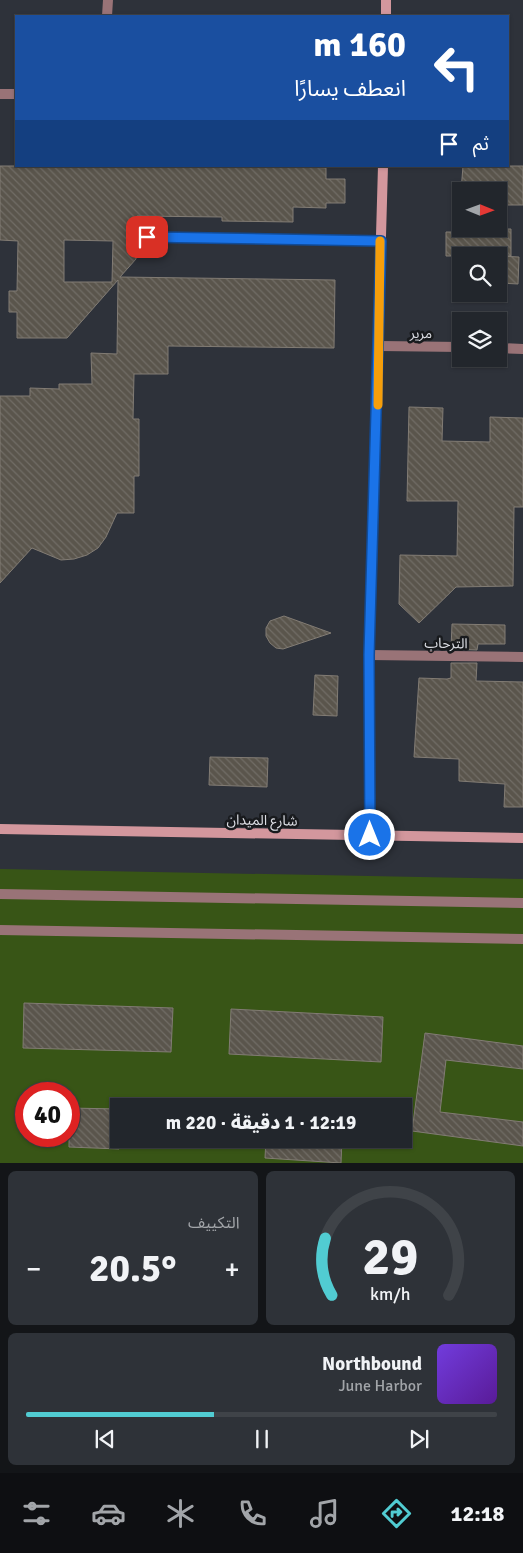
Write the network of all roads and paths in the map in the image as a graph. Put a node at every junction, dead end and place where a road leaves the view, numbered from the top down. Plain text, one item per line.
1 (108, 0) edge
2 (386, 0) edge
3 (107, 15) edge
4 (386, 15) edge
5 (0, 94) edge
6 (15, 94) edge
7 (383, 167) edge
8 (147, 237) dead end
9 (381, 241) junction
10 (380, 346) junction
11 (452, 347) edge
12 (507, 348) edge
13 (523, 349) edge
14 (369, 655) junction
15 (523, 657) edge
16 (0, 829) edge
17 (370, 835) junction
18 (523, 838) edge
19 (0, 894) edge
20 (523, 903) edge
21 (0, 930) edge
22 (523, 939) edge

1 - 3 street
2 - 4 street
5 - 6 street
7 - 9 street
8 - 9 street
9 - 10 street
10 - 11 street, مرير
10 - 14 street
12 - 13 street
14 - 15 street, الترحاب
14 - 17 street
16 - 17 street, شارع الميدان
17 - 18 street, شارع الميدان
19 - 20 street
21 - 22 street

